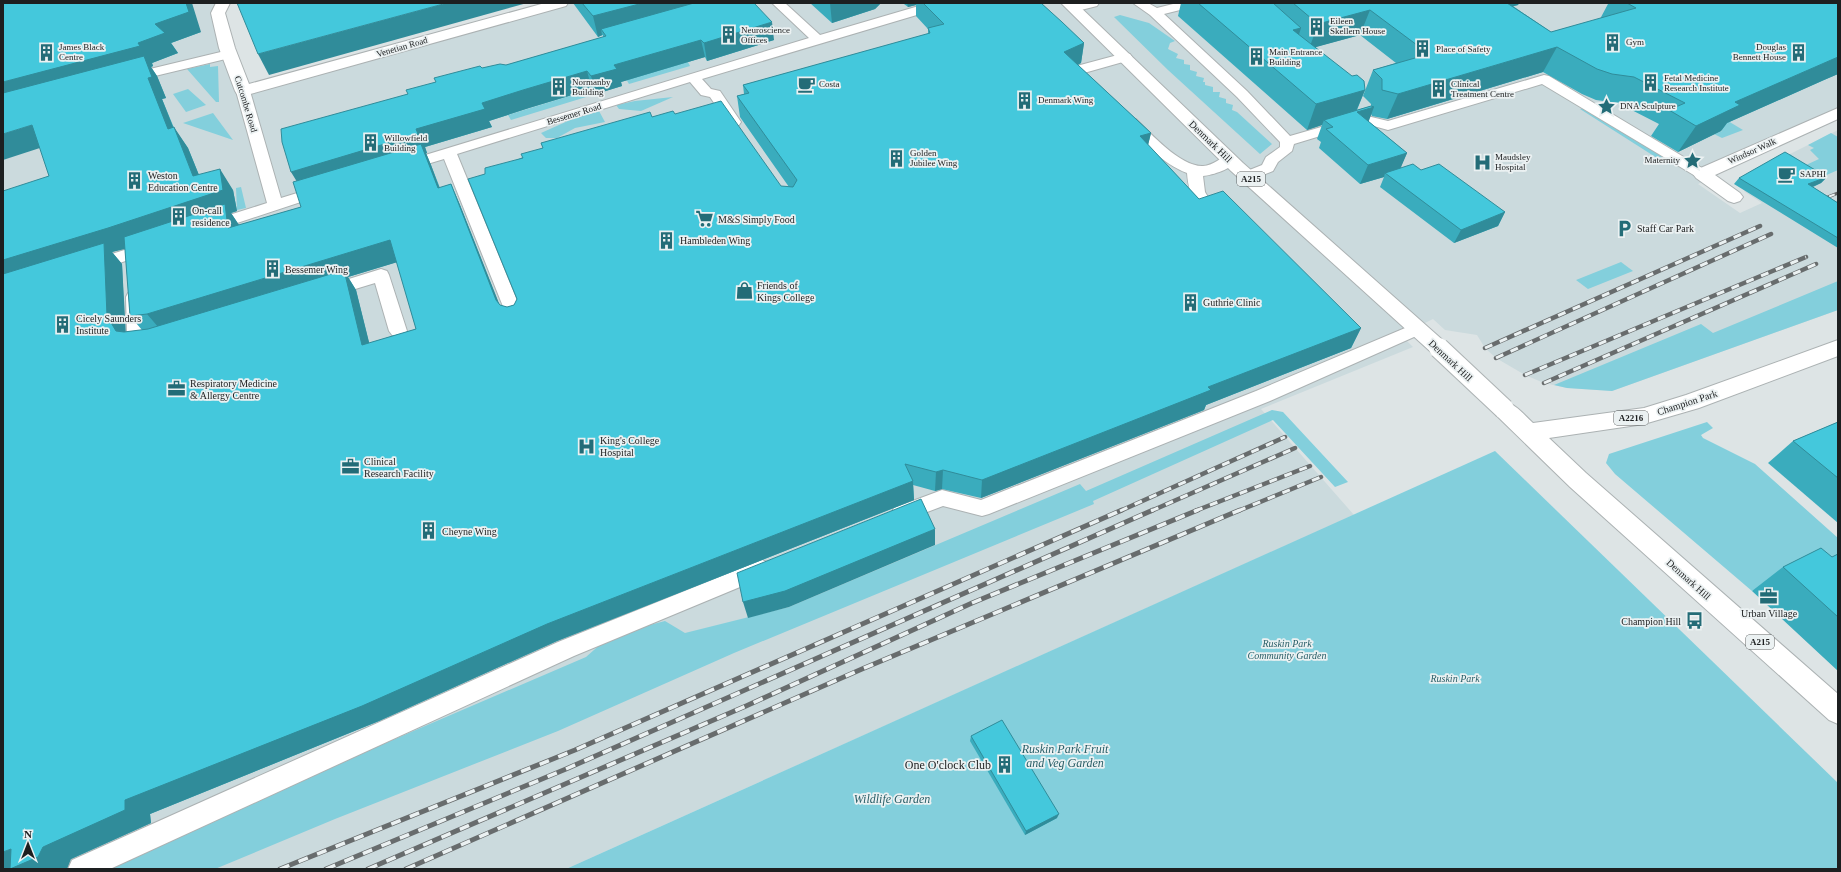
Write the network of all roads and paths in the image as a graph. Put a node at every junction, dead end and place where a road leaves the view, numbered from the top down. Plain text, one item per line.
1 (223, 3) edge
2 (561, 3) edge
3 (778, 3) edge
4 (943, 3) edge
5 (1093, 3) edge
6 (1139, 3) edge
7 (1184, 5) dead end
8 (1071, 6) edge
9 (1155, 12) junction
10 (817, 39) junction
11 (229, 54) junction
12 (1125, 57) junction
13 (694, 78) junction
14 (120, 80) edge
15 (243, 91) junction
16 (1098, 92) edge
17 (1120, 113) edge
18 (1838, 113) edge
19 (742, 133) edge
20 (1287, 142) junction
21 (450, 152) junction
22 (1238, 167) junction
23 (1195, 169) junction
24 (388, 171) edge
25 (1702, 174) junction
26 (335, 187) edge
27 (1734, 197) dead end
28 (1204, 204) edge
29 (275, 205) junction
30 (195, 232) edge
31 (167, 242) edge
32 (132, 269) junction
33 (78, 270) edge
34 (314, 296) edge
35 (516, 320) edge
36 (1417, 329) junction
37 (398, 331) dead end
38 (164, 342) edge
39 (1838, 348) edge
40 (1530, 432) junction
41 (883, 521) edge
42 (782, 561) edge
43 (1838, 712) edge
44 (81, 869) edge

1 - 11 main road, Cutcombe Road
2 - 15 main road, Venetian Road
3 - 10 lane
4 - 10 lane, Bessemer Road
5 - 8 lane
6 - 9 lane
7 - 9 lane
8 - 12 main road, Denmark Hill / A215
9 - 20 lane
10 - 13 lane, Bessemer Road
11 - 14 lane
11 - 15 main road, Cutcombe Road
12 - 16 lane
12 - 22 main road, Denmark Hill / A215
13 - 19 lane
13 - 21 lane, Bessemer Road
15 - 29 lane, Cutcombe Road
17 - 23 lane
18 - 25 main road, Windsor Walk
20 - 22 lane
20 - 25 lane
21 - 24 lane, Bessemer Road
21 - 35 lane
22 - 23 lane
22 - 36 main road, Denmark Hill / A215
23 - 28 lane
25 - 27 main road
26 - 29 lane
29 - 30 lane
31 - 32 lane
32 - 33 lane
32 - 38 lane
34 - 37 lane
36 - 40 main road, Denmark Hill / A215, bridge
36 - 41 lane
39 - 40 main road, Champion Park / A2216
40 - 43 main road, Denmark Hill / A215
42 - 44 lane

